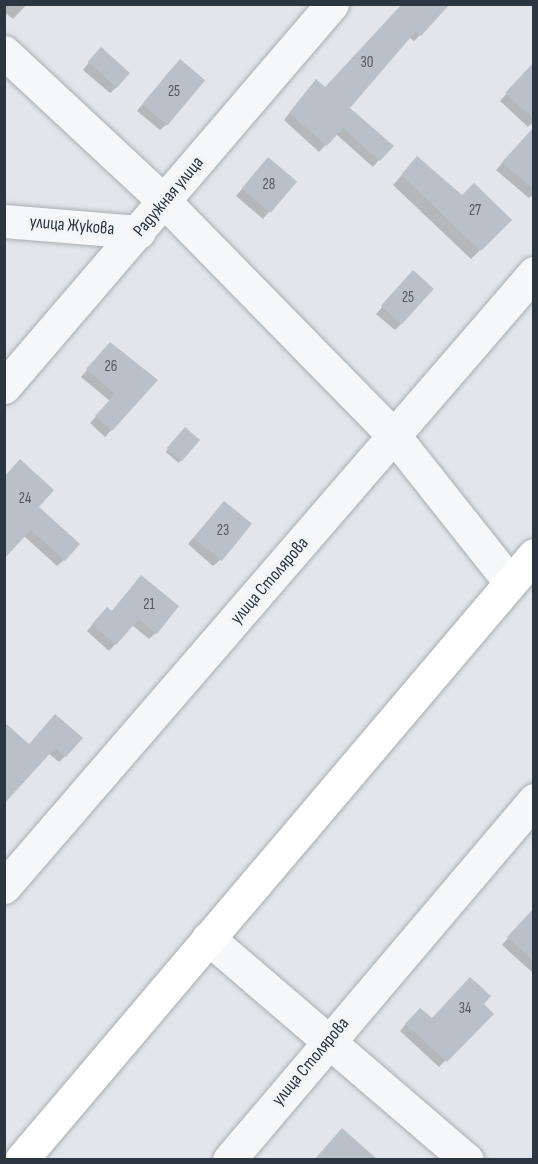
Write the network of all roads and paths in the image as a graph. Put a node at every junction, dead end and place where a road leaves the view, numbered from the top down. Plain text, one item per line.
1 (332, 4) edge
2 (4, 52) edge
3 (165, 202) junction
4 (4, 221) edge
5 (139, 232) junction
6 (534, 273) edge
7 (4, 387) edge
8 (395, 437) junction
9 (534, 555) edge
10 (510, 582) junction
11 (534, 800) edge
12 (4, 887) edge
13 (208, 938) junction
14 (329, 1040) junction
15 (21, 1160) edge
16 (229, 1160) edge
17 (467, 1160) edge

1 - 3 street, Радужная улица
2 - 3 street
3 - 5 street, Радужная улица
3 - 8 street
4 - 5 street, улица Жукова
5 - 7 street, Радужная улица
6 - 8 street, улица Столярова
8 - 10 street
8 - 12 street, улица Столярова
9 - 10 main road
10 - 13 main road
11 - 14 street, улица Столярова
13 - 14 street
13 - 15 main road
14 - 16 street, улица Столярова
14 - 17 street

